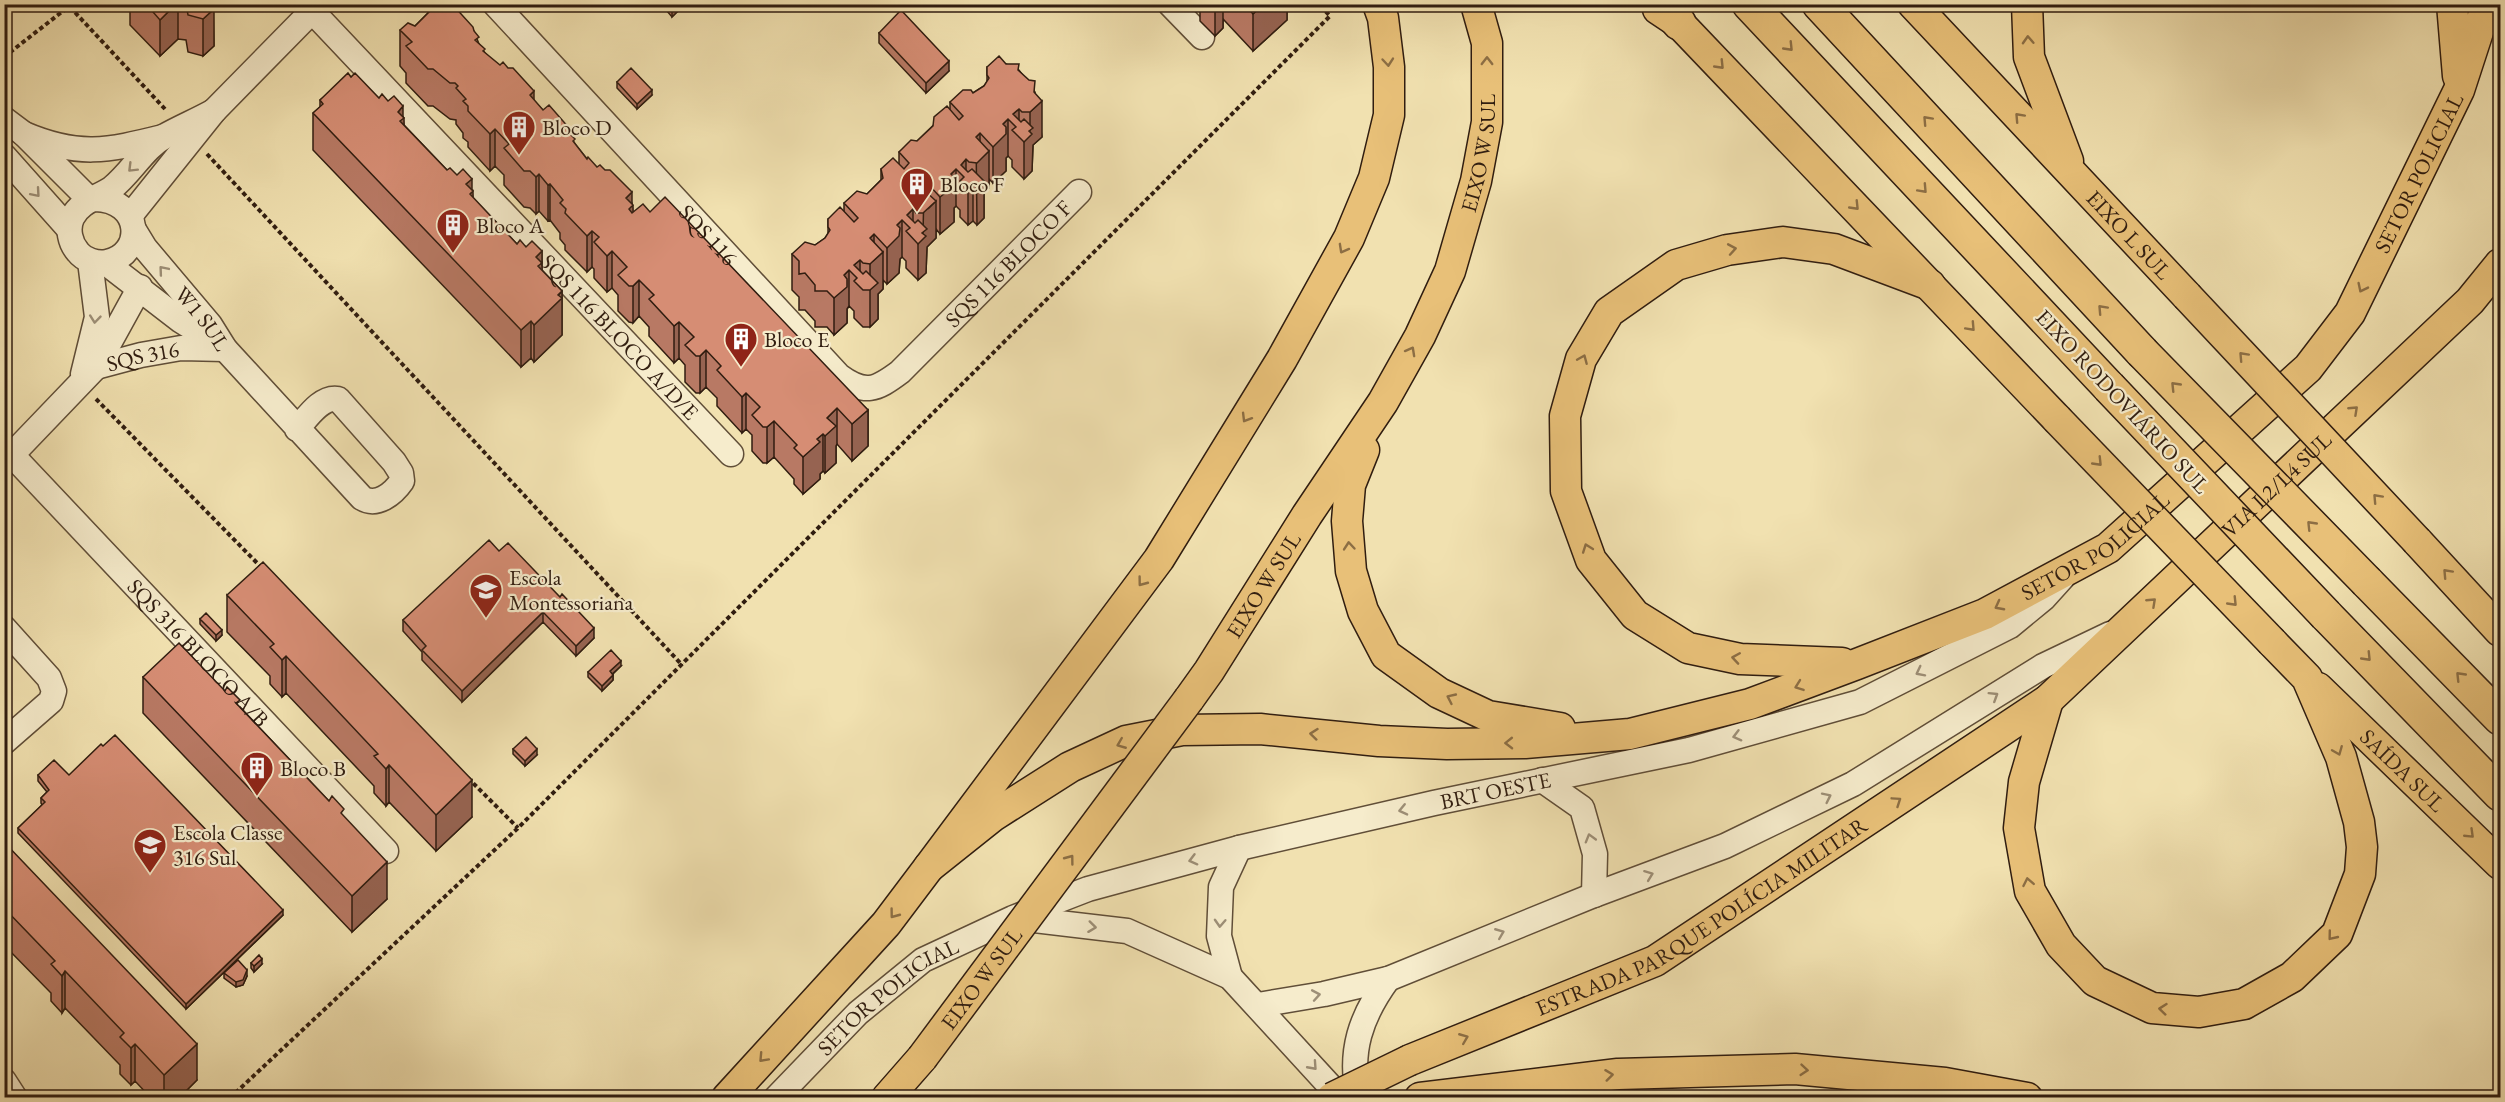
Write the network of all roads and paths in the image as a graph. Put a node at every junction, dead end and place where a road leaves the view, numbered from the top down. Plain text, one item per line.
1 (495, 4) edge
2 (1170, 4) edge
3 (1319, 4) edge
4 (1378, 4) edge
5 (1476, 4) edge
6 (1650, 4) edge
7 (1749, 4) edge
8 (1819, 4) edge
9 (1913, 4) edge
10 (2027, 4) edge
11 (2452, 4) edge
12 (2487, 4) edge
13 (71, 6) edge
14 (316, 8) edge
15 (1672, 14) edge
16 (1202, 38) dead end
17 (4, 57) edge
18 (2459, 90) junction
19 (214, 111) junction
20 (168, 112) dead end
21 (4, 119) edge
22 (24, 134) junction
23 (163, 137) junction
24 (200, 147) dead end
25 (4, 156) edge
26 (2073, 175) junction
27 (1079, 192) dead end
28 (92, 200) junction
29 (132, 223) junction
30 (69, 229) junction
31 (98, 262) junction
32 (2500, 264) edge
33 (1930, 285) junction
34 (140, 287) junction
35 (2500, 291) edge
36 (2470, 301) junction
37 (937, 336) joint
38 (225, 349) junction
39 (88, 376) junction
40 (1383, 402) junction
41 (297, 429) dead end
42 (731, 454) dead end
43 (8, 458) edge
44 (2070, 569) junction
45 (266, 572) edge
46 (2489, 607) edge
47 (2126, 626) junction
48 (4, 628) edge
49 (2500, 631) edge
50 (682, 664) junction
51 (1857, 664) junction
52 (2307, 678) junction
53 (2048, 700) junction
54 (2500, 718) edge
55 (1630, 734) junction
56 (4, 742) edge
57 (468, 777) edge
58 (1542, 780) junction
59 (2500, 794) edge
60 (518, 828) junction
61 (1239, 848) junction
62 (386, 851) dead end
63 (2500, 864) edge
64 (929, 867) junction
65 (1594, 895) junction
66 (1013, 918) junction
67 (1230, 977) junction
68 (1388, 979) junction
69 (1258, 1005) junction
70 (4, 1081) edge
71 (15, 1098) edge
72 (230, 1098) edge
73 (727, 1098) edge
74 (776, 1098) edge
75 (887, 1098) edge
76 (1332, 1098) edge
77 (1341, 1098) edge
78 (1359, 1098) edge
79 (1420, 1098) edge
80 (2027, 1098) edge

1 - 37 street, SQS 116
2 - 16 street
3 - 50 path
4 -> 64 main road
40 -> 5 main road, EIXO W SUL
6 - 15 main road
7 -> 59 highway, EIXO RODOVIÁRIO SUL, bridge
54 -> 8 highway, bridge
26 -> 9 main road, EIXO L SUL
26 -> 10 main road
11 - 18 main road
12 - 18 main road, SETOR POLICIAL
13 - 17 path
13 - 20 path
14 - 19 street
14 - 42 street, SQS 116 BLOCO A/D/E
15 -> 33 main road, SAÍDA SUL
18 -> 44 main road, SETOR POLICIAL
19 - 23 street
19 - 29 street
21 - 22 street
22 - 23 street
22 - 28 street
23 -> 28 street
24 - 50 path
25 -> 30 street
46 -> 26 main road, EIXO L SUL, bridge
27 - 37 street, SQS 116 BLOCO F
28 - 29 street
28 - 30 street
29 - 31 street
38 -> 29 street, W1 SUL
30 - 31 street
31 - 34 street, W1 SUL
31 -> 39 street, SQS 316
32 - 36 main road, VIA L2/L4 SUL
51 -> 33 main road
33 -> 52 main road, SAÍDA SUL, bridge
34 - 38 street, W1 SUL
34 - 39 street, SQS 316
35 - 36 main road
47 -> 36 main road, VIA L2/L4 SUL
38 - 39 street, SQS 316
38 - 41 street
39 - 43 street, SQS 316
39 - 45 path
55 -> 40 main road
75 -> 40 main road, EIXO W SUL, bridge
43 - 62 street, SQS 316 BLOCO A/B
44 -> 51 main road, SETOR POLICIAL
44 -> 58 street
46 - 49 main road
47 - 53 main road, VIA L2/L4 SUL
65 -> 47 street
48 - 56 street
50 - 60 path
51 -> 55 main road, SETOR POLICIAL
52 -> 53 main road
52 -> 63 main road, SAÍDA SUL
76 -> 53 main road, ESTRADA PARQUE POLÍCIA MILITAR, bridge
55 -> 64 main road
57 - 60 path
58 -> 61 street, BRT OESTE
65 -> 58 street, BRT OESTE
60 - 72 path
61 -> 66 street, BRT OESTE
61 -> 67 street
64 -> 73 main road
68 -> 65 street
66 -> 67 street
66 - 74 street, SETOR POLICIAL
67 - 69 street
69 -> 68 street
68 - 78 street
69 -> 77 street
70 - 71 street
79 -> 80 main road

